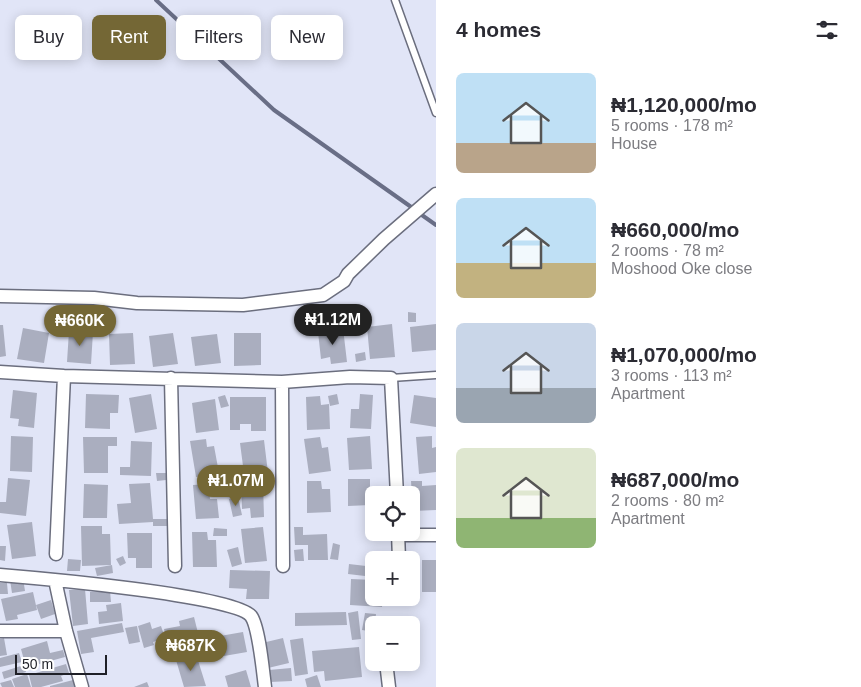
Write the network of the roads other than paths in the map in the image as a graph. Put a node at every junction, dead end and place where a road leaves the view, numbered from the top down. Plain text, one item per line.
1 (394, 0) edge
2 (436, 113) edge
3 (436, 194) edge
4 (0, 296) edge
5 (0, 372) edge
6 (436, 375) edge
7 (64, 376) junction
8 (171, 378) junction
9 (390, 378) junction
10 (282, 382) junction
11 (396, 486) edge
12 (420, 535) edge
13 (436, 535) edge
14 (56, 554) dead end
15 (175, 566) dead end
16 (284, 566) dead end
17 (0, 575) edge
18 (55, 580) junction
19 (66, 631) junction
20 (0, 632) edge
21 (387, 671) edge
22 (82, 687) edge
23 (265, 687) edge
24 (389, 687) edge

1 - 2 lane
3 - 4 street
5 - 7 street
6 - 9 lane
7 - 8 street
7 - 14 street
8 - 10 street
8 - 15 street
9 - 10 street
9 - 11 street
10 - 16 street
12 - 13 street
17 - 18 street
18 - 19 street
18 - 23 street
19 - 20 street
19 - 22 street
21 - 24 street

